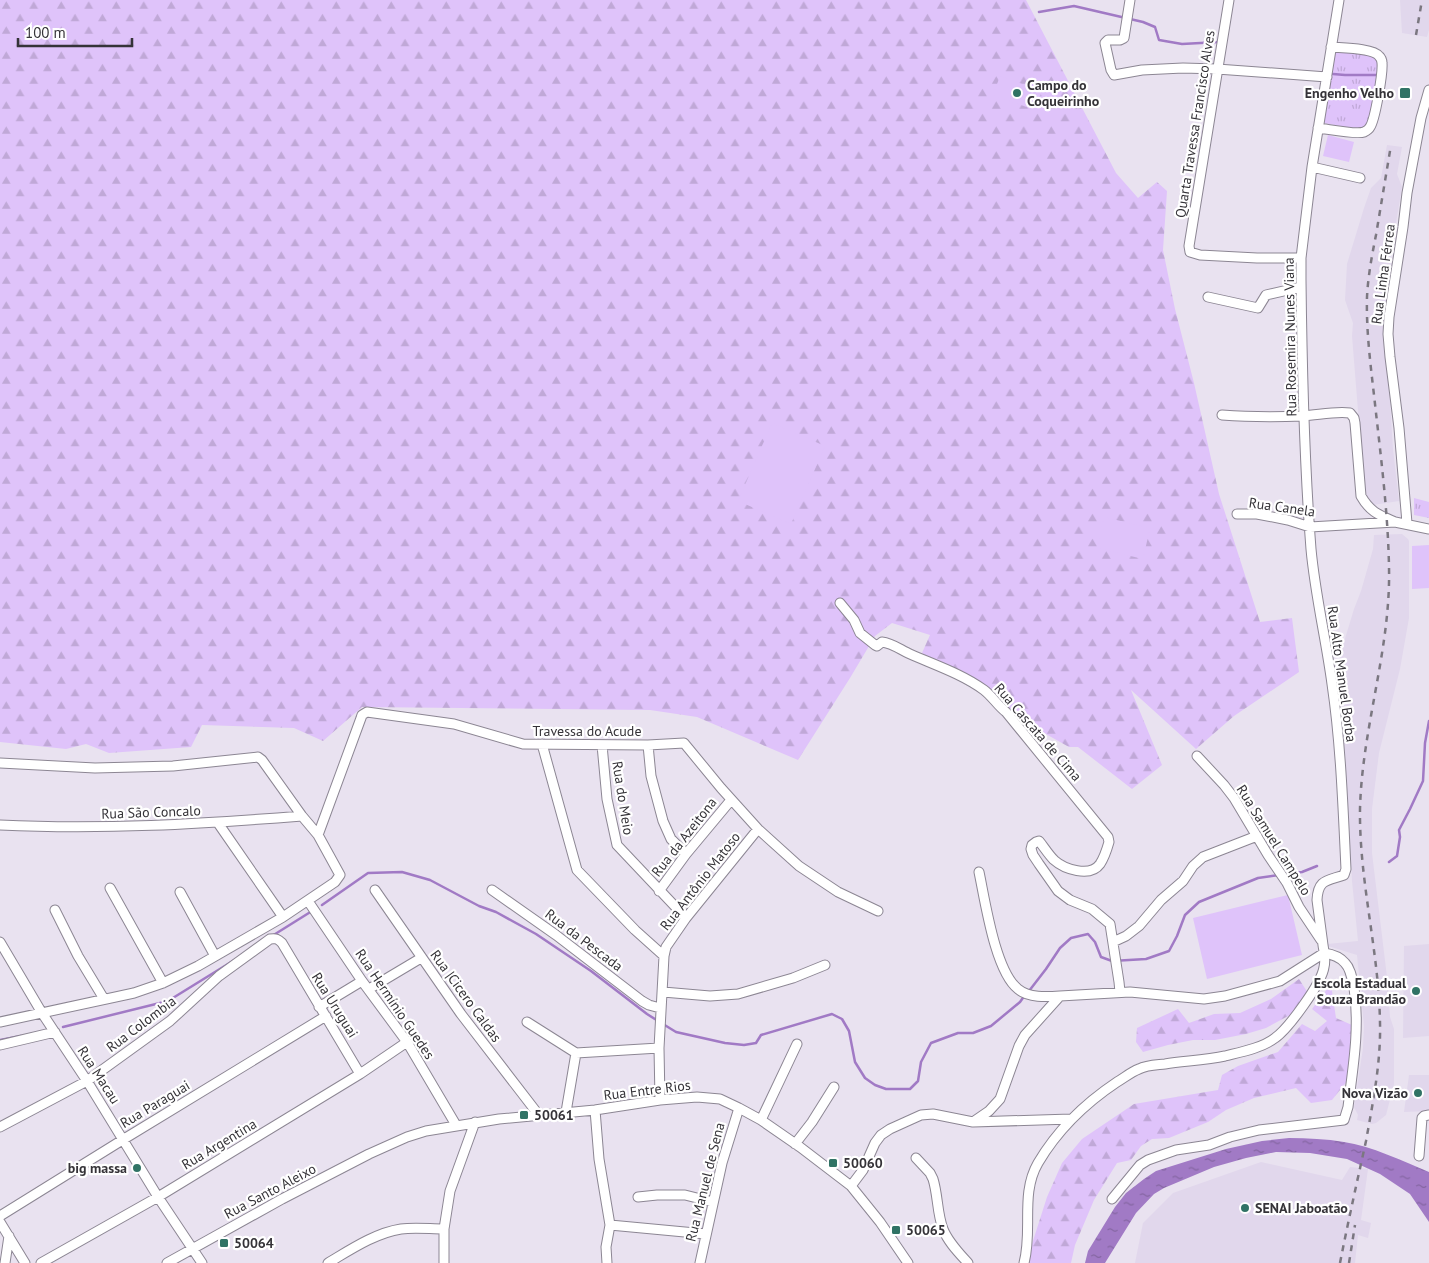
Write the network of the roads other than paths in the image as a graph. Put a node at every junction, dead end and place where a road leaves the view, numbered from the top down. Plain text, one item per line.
1 (1130, 0) edge
2 (1229, 0) edge
3 (1339, 0) edge
4 (1331, 47) junction
5 (1217, 69) junction
6 (1327, 77) junction
7 (1429, 90) edge
8 (1425, 119) edge
9 (1318, 128) junction
10 (1312, 167) junction
11 (1360, 178) dead end
12 (1301, 258) junction
13 (1301, 287) junction
14 (1208, 297) dead end
15 (1222, 415) dead end
16 (1304, 416) junction
17 (1308, 507) joint
18 (1238, 514) dead end
19 (1395, 522) junction
20 (1407, 523) junction
21 (1310, 527) junction
22 (1429, 529) edge
23 (840, 603) dead end
24 (542, 744) junction
25 (602, 745) junction
26 (648, 745) junction
27 (1197, 756) dead end
28 (0, 763) edge
29 (731, 800) junction
30 (302, 816) junction
31 (218, 823) junction
32 (0, 825) edge
33 (758, 829) junction
34 (318, 835) junction
35 (1256, 836) junction
36 (686, 854) junction
37 (979, 872) dead end
38 (110, 888) dead end
39 (375, 890) dead end
40 (492, 890) dead end
41 (659, 891) junction
42 (180, 892) dead end
43 (308, 901) junction
44 (55, 910) dead end
45 (878, 911) dead end
46 (283, 917) junction
47 (686, 918) junction
48 (0, 942) edge
49 (1113, 942) junction
50 (1322, 942) junction
51 (286, 950) joint
52 (1324, 953) junction
53 (215, 956) junction
54 (664, 956) junction
55 (421, 958) junction
56 (825, 965) dead end
57 (362, 981) junction
58 (163, 983) junction
59 (369, 989) junction
60 (662, 992) junction
61 (1120, 992) junction
62 (1060, 996) junction
63 (104, 999) junction
64 (320, 1007) junction
65 (660, 1012) junction
66 (42, 1013) junction
67 (326, 1016) junction
68 (0, 1022) edge
69 (527, 1022) dead end
70 (55, 1032) junction
71 (407, 1042) junction
72 (797, 1044) dead end
73 (0, 1045) edge
74 (659, 1048) junction
75 (576, 1053) junction
76 (360, 1074) junction
77 (87, 1081) junction
78 (834, 1087) dead end
79 (660, 1100) junction
80 (739, 1108) junction
81 (595, 1110) junction
82 (566, 1112) junction
83 (538, 1114) junction
84 (1429, 1115) edge
85 (1071, 1119) junction
86 (761, 1120) junction
87 (476, 1122) junction
88 (972, 1122) junction
89 (456, 1125) junction
90 (0, 1127) edge
91 (124, 1139) junction
92 (795, 1144) junction
93 (387, 1145) joint
94 (1419, 1156) dead end
95 (916, 1158) dead end
96 (851, 1186) junction
97 (158, 1197) junction
98 (638, 1197) dead end
99 (1112, 1199) dead end
100 (714, 1202) junction
101 (0, 1216) edge
102 (0, 1222) edge
103 (610, 1225) junction
104 (444, 1229) junction
105 (706, 1234) junction
106 (9, 1236) junction
107 (192, 1249) junction
108 (3, 1252) edge
109 (5, 1263) edge
110 (25, 1263) edge
111 (41, 1263) edge
112 (167, 1263) edge
113 (202, 1263) edge
114 (328, 1263) edge
115 (444, 1263) edge
116 (607, 1263) edge
117 (700, 1263) edge
118 (908, 1263) edge
119 (968, 1263) edge
120 (1024, 1263) edge

1 - 5 street
2 - 5 street, Quarta Travessa Francisco Alves
3 - 4 street, Rua Rosemira Nunes Viana
4 - 6 street, Rua Rosemira Nunes Viana
4 - 9 street
5 - 6 street
5 - 12 street, Quarta Travessa Francisco Alves
6 - 9 street, Rua Rosemira Nunes Viana
7 - 8 street, Rua Linha Férrea
8 - 20 street, Rua Linha Férrea
9 - 10 street, Rua Rosemira Nunes Viana
10 - 11 street
10 - 12 street, Rua Rosemira Nunes Viana
12 - 13 street, Rua Rosemira Nunes Viana
13 - 14 street
13 - 16 street, Rua Rosemira Nunes Viana
15 - 16 street
16 - 17 street, Rua Rosemira Nunes Viana
16 - 19 street
17 - 21 street, Rua Alto Manuel Borba
18 - 21 street, Rua Canela
19 - 20 street, Rua Canela
19 - 21 street, Rua Canela
20 - 22 street, Rua Canela
21 - 50 street, Rua Alto Manuel Borba
23 - 49 street, Rua Cascata de Cima
24 - 25 street, Travessa do Acude
24 - 34 street, Travessa do Acude
24 - 54 street
25 - 26 street, Travessa do Acude
25 - 41 street, Rua do Meio
26 - 29 street, Travessa do Acude
26 - 36 street
27 - 35 street, Rua Samuel Campelo
28 - 30 street
29 - 33 street, Travessa do Acude
29 - 36 street, Rua da Azeitona
30 - 31 street, Rua São Concalo
30 - 34 street
31 - 32 street, Rua São Concalo
31 - 46 street
33 - 45 street, Travessa do Acude
33 - 47 street, Rua Antônio Matoso
34 - 43 street
35 - 49 street
35 - 50 street, Rua Samuel Campelo
36 - 41 street, Rua da Azeitona
37 - 62 street
38 - 58 street
39 - 55 street, Rua |Cicero Caldas
40 - 65 street, Rua da Pescada
41 - 47 street, Rua do Meio
42 - 53 street
43 - 46 street
43 - 57 street, Rua Hermínio Guedes
44 - 63 street
46 - 53 street
47 - 54 street, Rua Antônio Matoso
48 - 66 street, Rua Macau
49 - 61 street
50 - 52 street
51 - 64 street, Rua Uruguai
51 - 77 street, Rua Colombia
52 - 61 street
52 - 85 street
52 - 99 street
53 - 58 street
54 - 60 street, Rua Antônio Matoso
55 - 59 street
55 - 83 street, Rua |Cicero Caldas
56 - 60 street
57 - 59 street, Rua Hermínio Guedes
57 - 64 street
58 - 63 street
59 - 71 street, Rua Hermínio Guedes
60 - 65 street, Rua Antônio Matoso
61 - 62 street
62 - 88 street
63 - 66 street
64 - 67 street, Rua Uruguai
65 - 74 street, Rua Antônio Matoso
66 - 68 street
66 - 70 street, Rua Macau
67 - 76 street, Rua Uruguai
67 - 91 street, Rua Paraguai
69 - 75 street
70 - 73 street
70 - 77 street, Rua Macau
71 - 76 street, Rua Argentina
71 - 89 street, Rua Hermínio Guedes
72 - 86 street
74 - 75 street
74 - 79 street, Rua Antônio Matoso
75 - 82 street
76 - 97 street, Rua Argentina
77 - 90 street, Rua Colombia
77 - 91 street, Rua Macau
78 - 92 street
79 - 80 street, Rua Entre Rios
79 - 81 street, Rua Entre Rios
80 - 86 street, Rua Entre Rios
80 - 100 street, Rua Manuel de Sena
81 - 82 street, Rua Entre Rios
81 - 103 street
82 - 83 street, Rua Entre Rios
83 - 87 street, Rua Entre Rios
84 - 94 street
85 - 88 street
85 - 120 street
86 - 92 street, Rua Entre Rios
87 - 89 street, Rua Entre Rios
87 - 104 street
88 - 96 street
89 - 93 street, Rua Entre Rios
91 - 97 street, Rua Macau
91 - 101 street, Rua Paraguai
92 - 96 street, Rua Entre Rios
93 - 107 street, Rua Santo Aleixo
95 - 119 street
96 - 118 street, Rua Entre Rios
97 - 107 street, Rua Macau
97 - 111 street, Rua Argentina
98 - 100 street
100 - 105 street, Rua Manuel de Sena
102 - 106 street
103 - 105 street
103 - 116 street
104 - 114 street
104 - 115 street
105 - 117 street, Rua Manuel de Sena
106 - 108 street
106 - 110 street
107 - 112 street, Rua Santo Aleixo
107 - 113 street, Rua Macau
108 - 109 street

